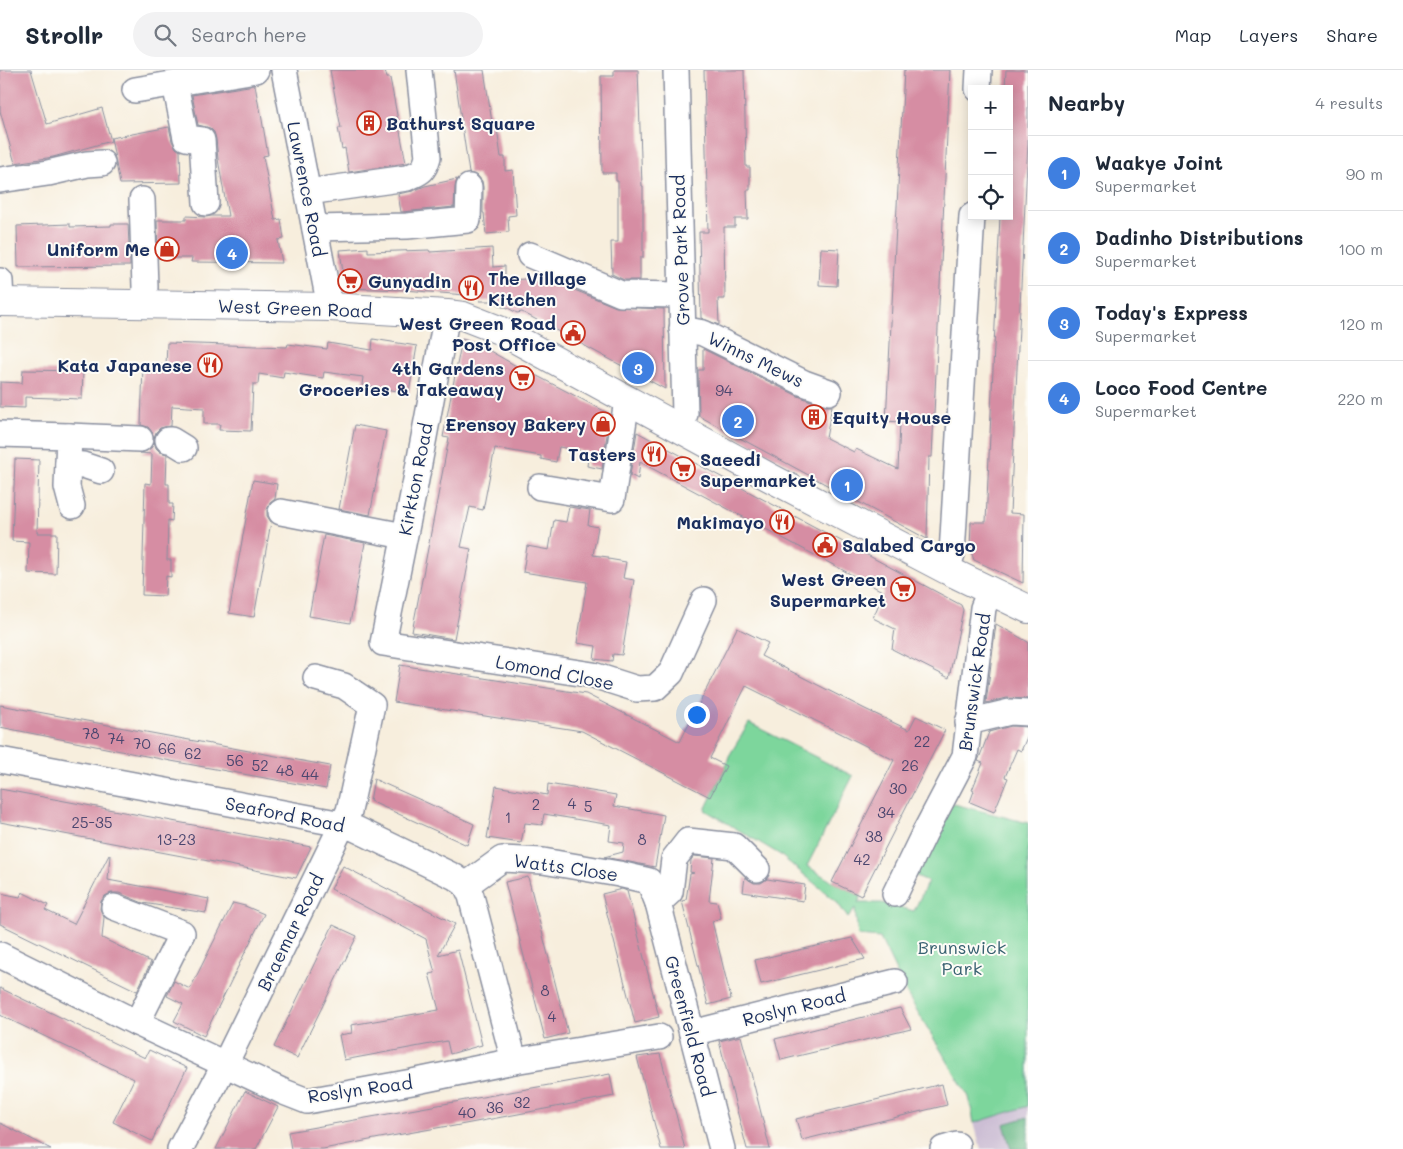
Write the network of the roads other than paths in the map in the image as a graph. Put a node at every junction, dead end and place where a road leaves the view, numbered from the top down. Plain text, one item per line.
1 (256, 70) edge
2 (284, 70) edge
3 (419, 70) edge
4 (676, 70) edge
5 (979, 70) edge
6 (175, 84) junction
7 (978, 85) edge
8 (135, 90) dead end
9 (102, 163) dead end
10 (0, 180) edge
11 (469, 187) dead end
12 (308, 192) junction
13 (142, 200) dead end
14 (206, 203) dead end
15 (972, 220) edge
16 (315, 228) junction
17 (530, 255) dead end
18 (0, 295) edge
19 (682, 295) junction
20 (144, 304) junction
21 (330, 307) junction
22 (447, 314) junction
23 (682, 329) junction
24 (829, 392) dead end
25 (627, 400) junction
26 (680, 428) junction
27 (0, 434) edge
28 (62, 436) junction
29 (140, 439) dead end
30 (68, 464) junction
31 (101, 471) dead end
32 (540, 487) dead end
33 (72, 506) dead end
34 (280, 512) dead end
35 (404, 536) junction
36 (946, 570) junction
37 (990, 591) junction
38 (704, 600) dead end
39 (1028, 609) edge
40 (383, 643) joint
41 (316, 678) dead end
42 (1028, 713) edge
43 (968, 722) junction
44 (0, 760) edge
45 (342, 824) junction
46 (757, 869) dead end
47 (466, 885) junction
48 (905, 886) dead end
49 (658, 903) junction
50 (114, 908) dead end
51 (0, 955) edge
52 (895, 982) dead end
53 (137, 1023) junction
54 (692, 1033) junction
55 (659, 1037) dead end
56 (514, 1061) junction
57 (225, 1064) junction
58 (180, 1149) edge
59 (722, 1149) edge

1 - 6 street
2 - 12 street, Lawrence Road
3 - 12 street
4 - 19 street, Grove Park Road
5 - 7 street
6 - 8 street
6 - 14 street
9 - 10 street
11 - 16 street
12 - 16 street, Lawrence Road
13 - 20 street
15 - 36 street
16 - 21 street, Lawrence Road
17 - 19 street
18 - 20 main road, West Green Road
19 - 23 street, Grove Park Road
20 - 21 main road, West Green Road
21 - 22 main road, West Green Road
22 - 25 main road, West Green Road
22 - 35 street, Kirkton Road
23 - 24 street, Winns Mews
23 - 26 street, Grove Park Road
25 - 26 main road, West Green Road
25 - 32 street
26 - 36 main road, West Green Road
27 - 28 street
28 - 29 street
28 - 30 street
30 - 31 street
30 - 33 street
34 - 35 street
35 - 40 street, Kirkton Road
36 - 37 main road, West Green Road
37 - 39 main road, West Green Road
37 - 43 street, Brunswick Road
38 - 40 street, Lomond Close
41 - 45 street, Braemar Road
42 - 43 street
43 - 48 street, Brunswick Road
44 - 45 street, Seaford Road
45 - 47 street, Seaford Road
45 - 57 street, Braemar Road
46 - 49 street
47 - 49 street, Watts Close
47 - 56 street
49 - 54 street, Greenfield Road
50 - 53 street
51 - 53 street, Roslyn Road
52 - 54 street, Roslyn Road
53 - 57 street, Roslyn Road
54 - 59 street, Greenfield Road
55 - 56 street, Roslyn Road
56 - 57 street, Roslyn Road
57 - 58 street, Braemar Road

